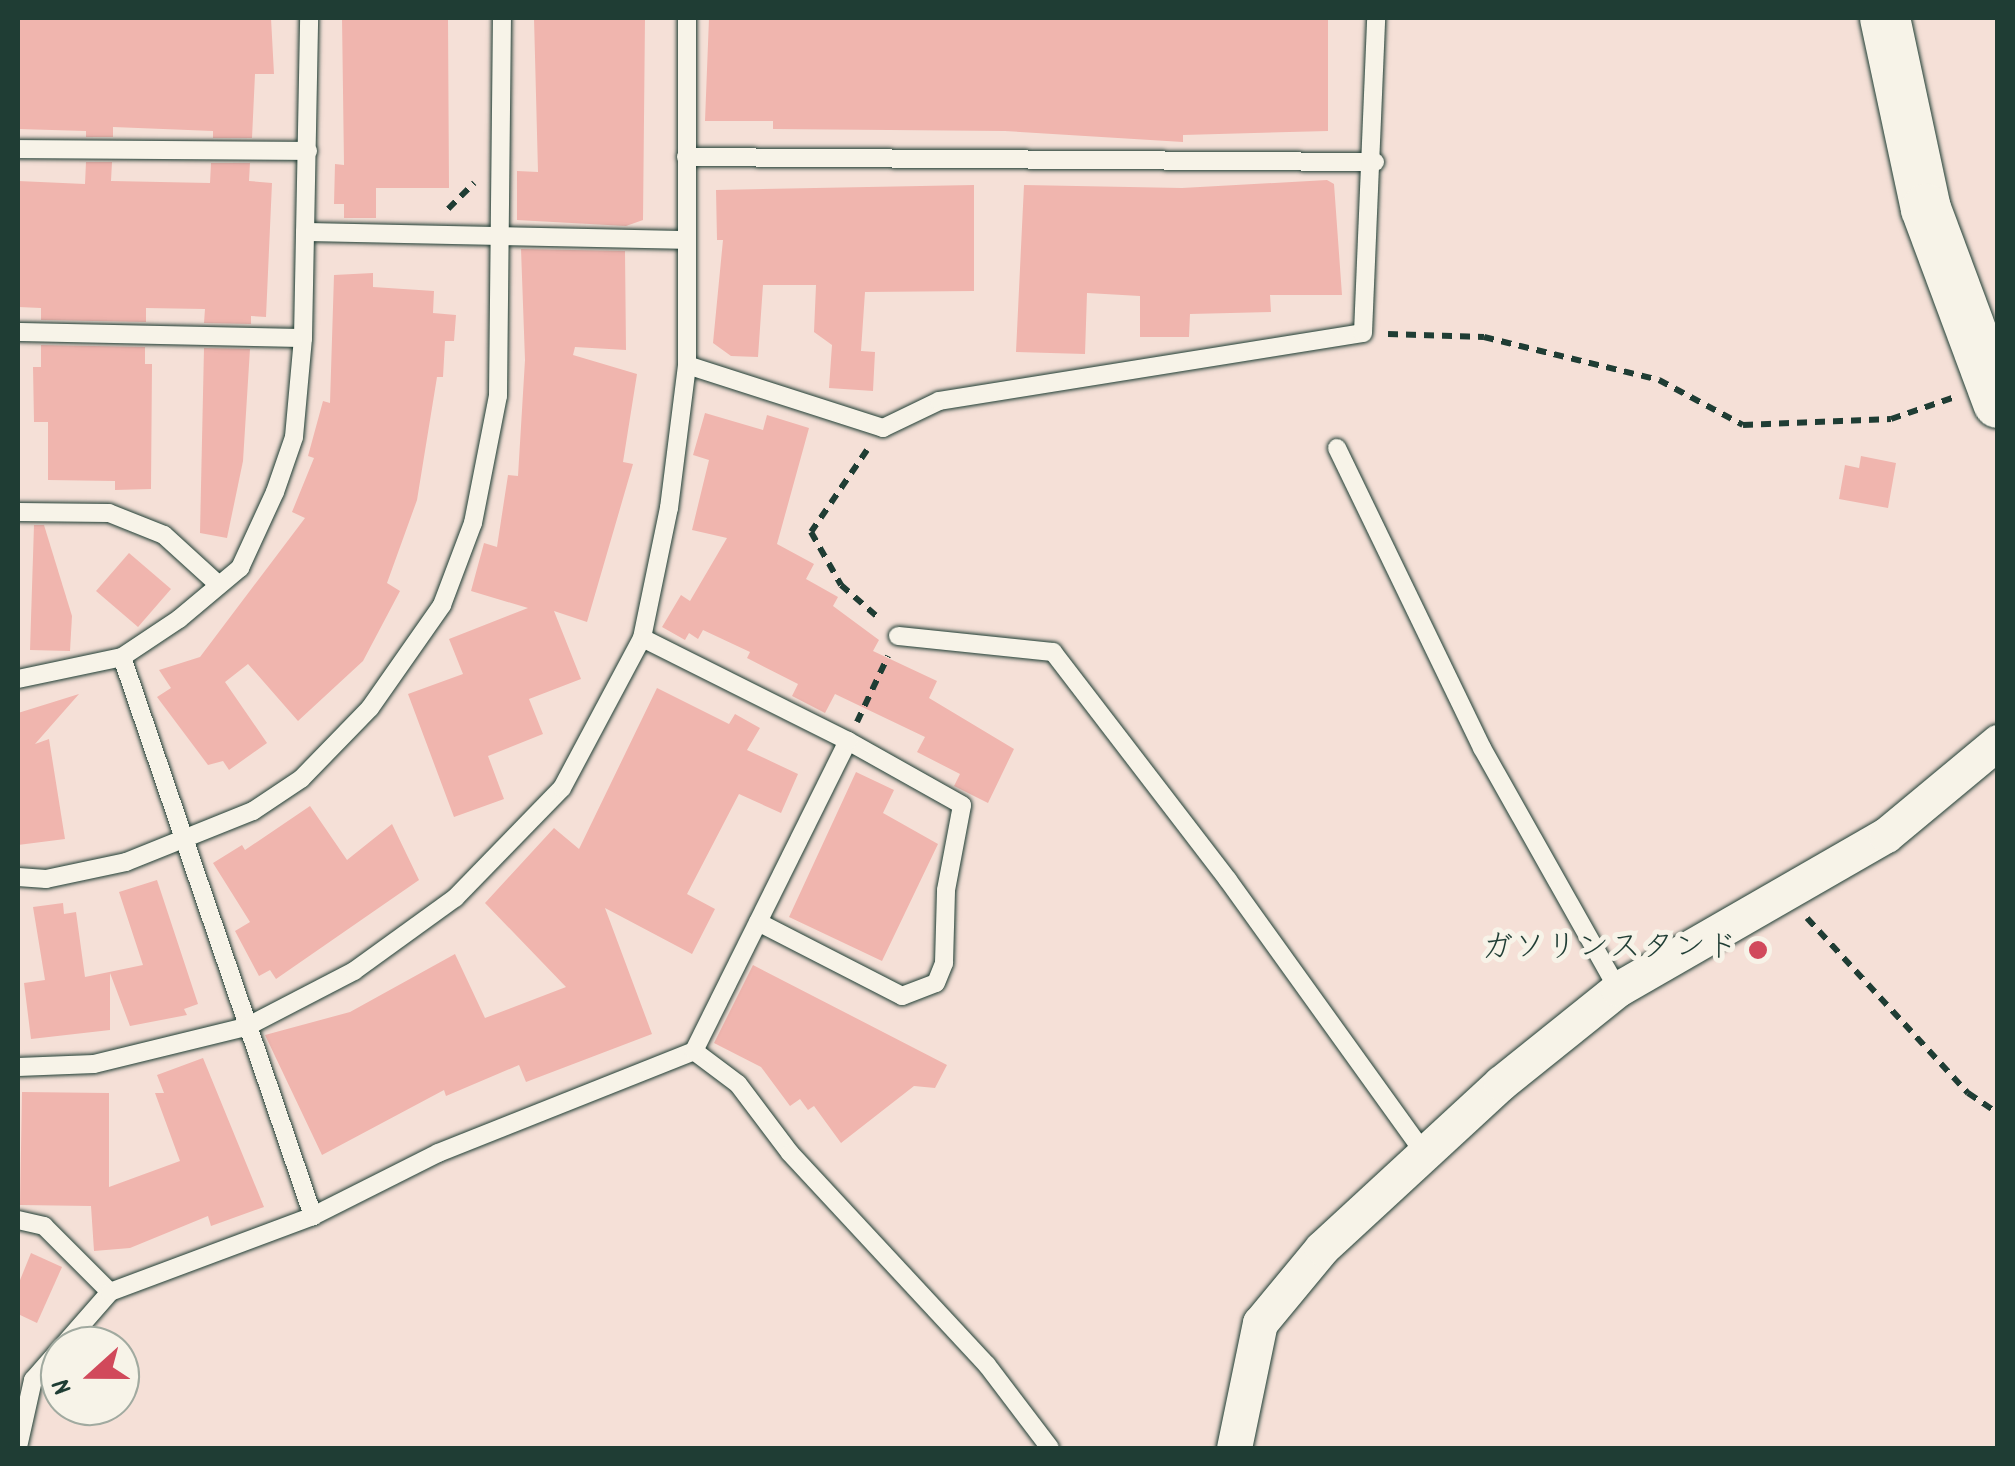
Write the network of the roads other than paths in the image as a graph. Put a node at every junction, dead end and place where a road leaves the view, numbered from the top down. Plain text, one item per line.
1 (309, 18) edge
2 (502, 18) edge
3 (688, 18) edge
4 (1376, 18) edge
5 (1884, 18) edge
6 (18, 149) edge
7 (308, 151) junction
8 (686, 157) junction
9 (1374, 162) junction
10 (306, 232) junction
11 (498, 238) junction
12 (684, 240) junction
13 (18, 332) edge
14 (303, 338) junction
15 (686, 365) junction
16 (1993, 394) edge
17 (1338, 448) dead end
18 (18, 512) edge
19 (219, 585) junction
20 (898, 636) road end
21 (642, 638) junction
22 (122, 657) junction
23 (18, 679) edge
24 (848, 741) junction
25 (1998, 742) edge
26 (185, 844) junction
27 (18, 878) edge
28 (758, 922) junction
29 (1618, 989) junction
30 (246, 1027) junction
31 (694, 1051) junction
32 (18, 1067) edge
33 (1424, 1154) junction
34 (313, 1216) junction
35 (18, 1220) edge
36 (110, 1292) junction
37 (25, 1380) edge
38 (18, 1447) edge
39 (1050, 1448) edge
40 (1234, 1448) edge

1 - 7 lane
2 - 11 lane
3 - 8 lane
4 - 9 lane
5 - 16 street
6 - 7 lane
7 - 10 lane
8 - 9 lane
8 - 12 lane
9 - 15 lane
10 - 11 lane
10 - 14 lane
11 - 12 lane
11 - 26 lane
12 - 15 lane
13 - 14 lane
14 - 19 lane
15 - 21 lane
17 - 29 lane
18 - 19 lane
19 - 22 lane
20 - 33 lane
21 - 24 lane
21 - 30 lane
22 - 23 lane
22 - 26 lane
24 - 28 lane
24 - 28 lane
25 - 29 street
26 - 27 lane
26 - 30 lane
28 - 31 lane
29 - 33 street
30 - 32 lane
30 - 34 lane
31 - 34 lane
31 - 39 lane
33 - 40 street
34 - 36 lane
35 - 36 lane
36 - 37 lane
37 - 38 lane

